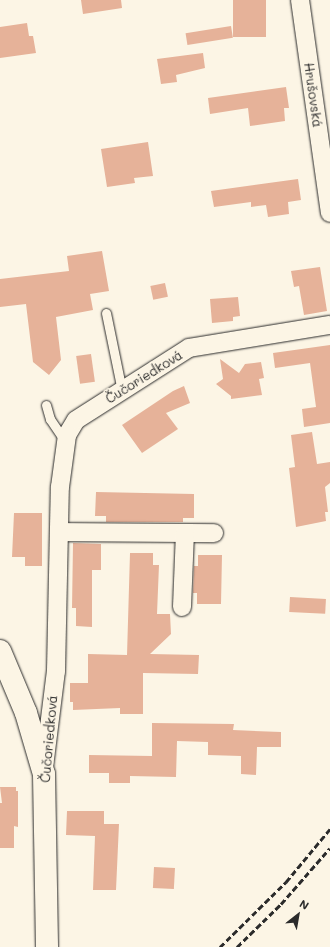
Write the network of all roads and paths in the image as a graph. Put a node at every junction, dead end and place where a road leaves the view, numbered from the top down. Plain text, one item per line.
1 (300, 0) edge
2 (326, 160) edge
3 (330, 213) edge
4 (106, 313) dead end
5 (330, 324) edge
6 (122, 391) junction
7 (46, 405) dead end
8 (66, 443) junction
9 (60, 532) junction
10 (185, 533) junction
11 (214, 533) dead end
12 (182, 607) dead end
13 (0, 651) edge
14 (44, 774) junction
15 (47, 947) edge

1 - 2 street, Hrušovská
2 - 3 street, Hrušovská
4 - 6 lane
5 - 6 street, Čučoriedková
6 - 8 street, Čučoriedková
7 - 8 lane
8 - 9 street, Čučoriedková
9 - 10 street
9 - 14 street, Čučoriedková
10 - 11 street
10 - 12 street
13 - 14 street
14 - 15 street, Čučoriedková

